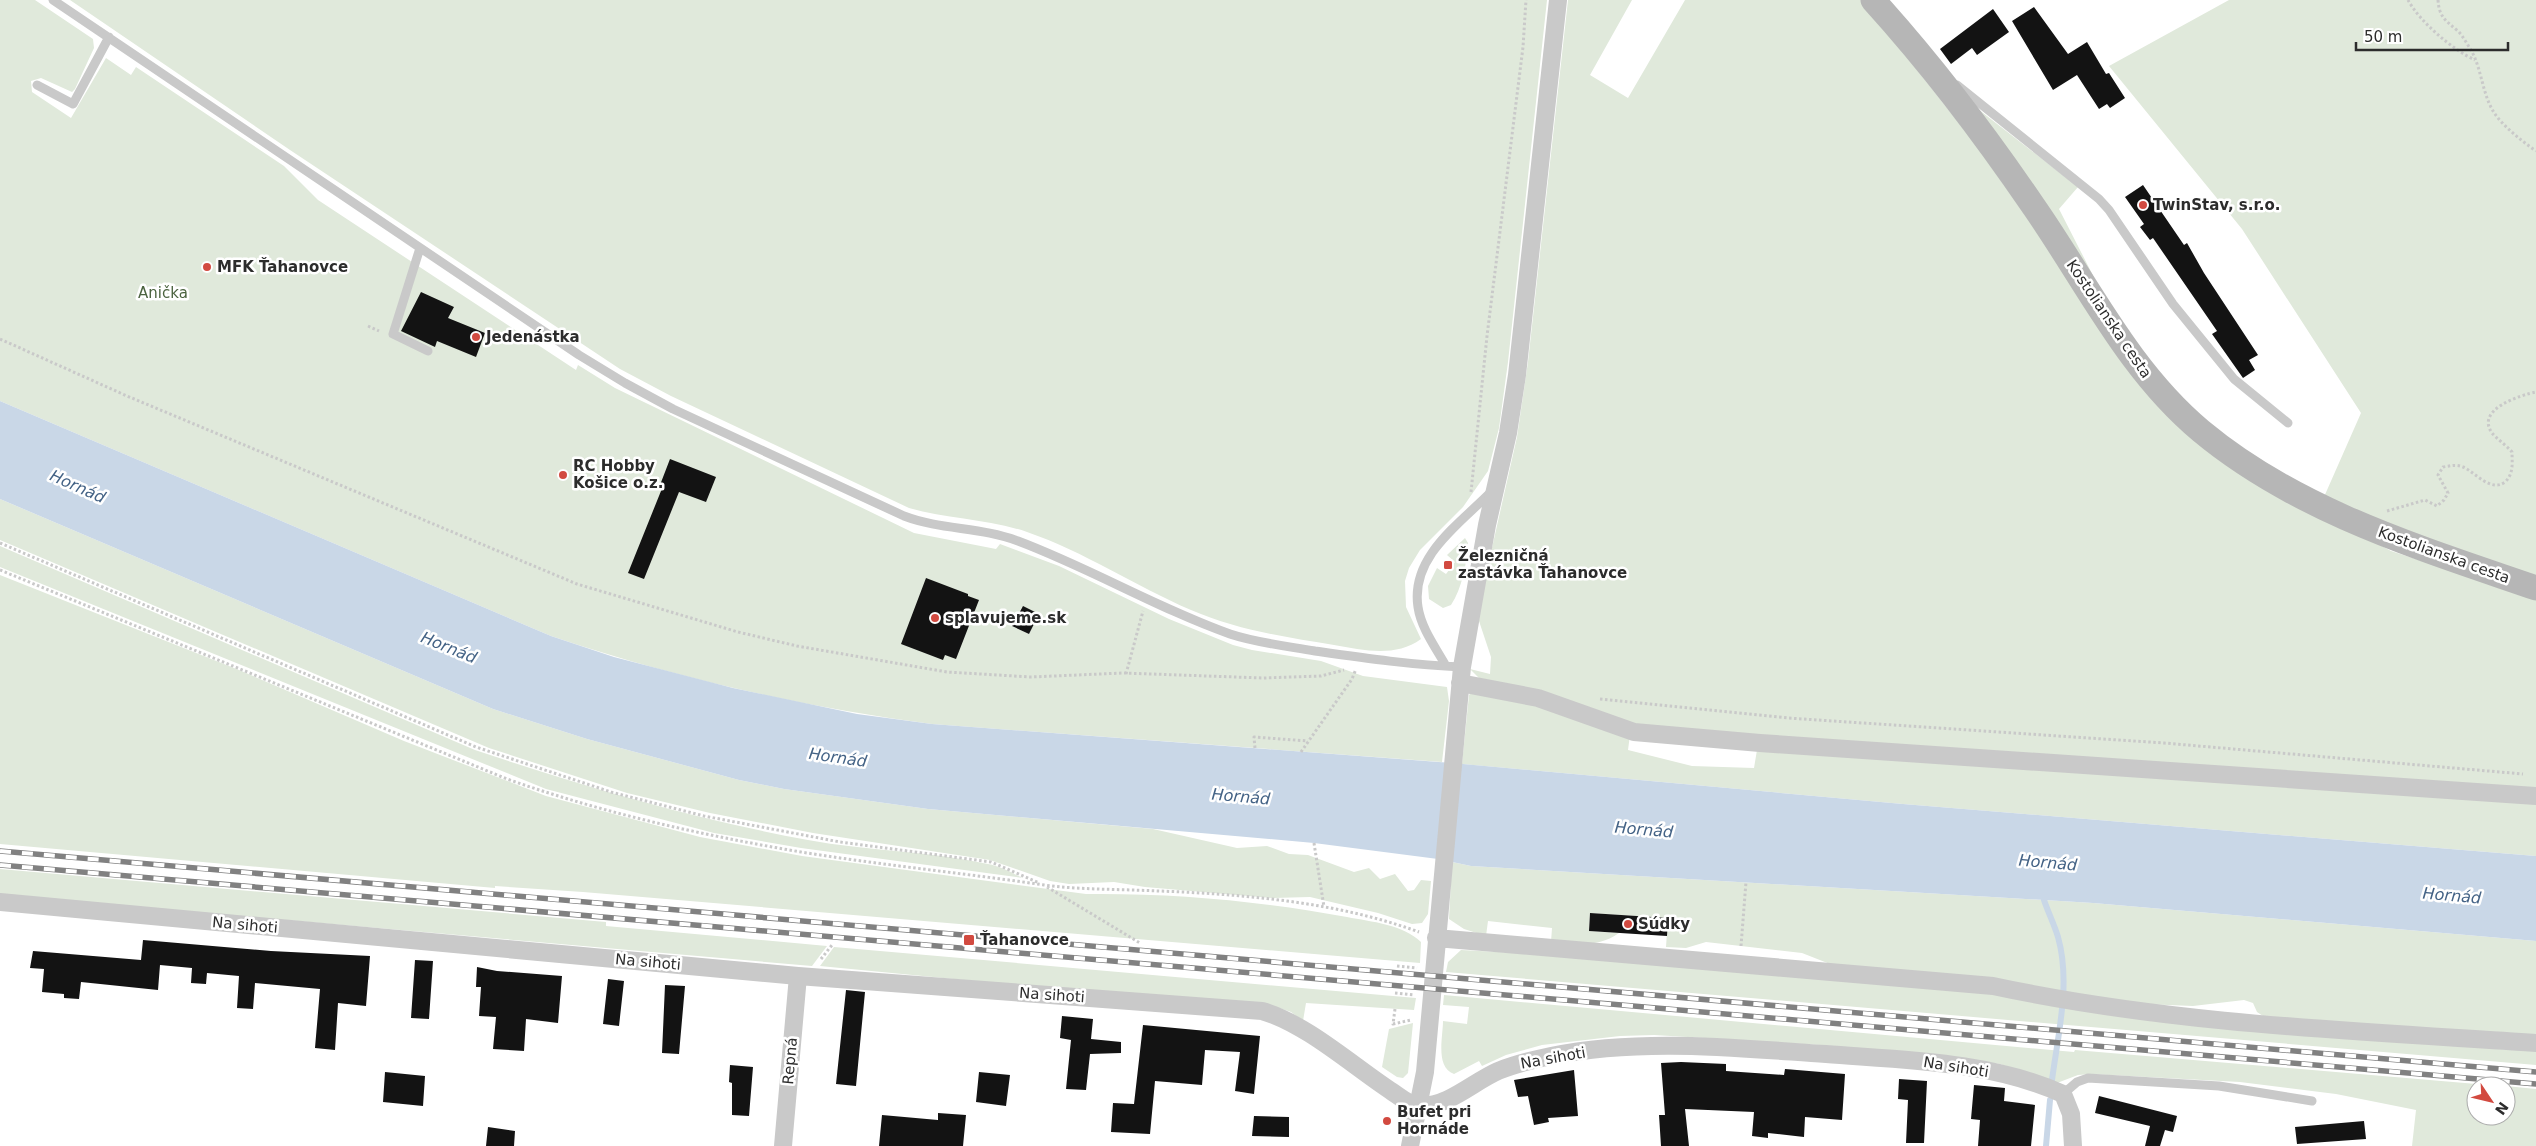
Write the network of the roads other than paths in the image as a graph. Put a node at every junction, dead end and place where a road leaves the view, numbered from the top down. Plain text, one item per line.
1 (53, 0) edge
2 (1558, 0) edge
3 (1873, 0) edge
4 (109, 37) junction
5 (1929, 67) junction
6 (37, 85) dead end
7 (420, 248) junction
8 (428, 351) dead end
9 (2288, 423) dead end
10 (1496, 488) junction
11 (2536, 588) edge
12 (1456, 672) junction
13 (2536, 796) edge
14 (0, 902) edge
15 (1436, 938) junction
16 (798, 976) junction
17 (2536, 1043) edge
18 (2064, 1094) junction
19 (2312, 1101) dead end
20 (1419, 1107) junction
21 (782, 1146) edge
22 (1410, 1146) edge
23 (2073, 1146) edge

1 - 4 lane
2 - 10 street
3 - 5 street, Kostolianska cesta
4 - 6 lane
4 - 7 lane
5 - 9 lane
5 - 11 street, Kostolianska cesta
7 - 8 lane
7 - 12 lane
10 - 12 street
10 - 12 lane
12 - 13 street
12 - 15 street
14 - 16 street, Na sihoti
15 - 17 street
15 - 20 street
16 - 20 street, Na sihoti
16 - 21 street, Repná
18 - 19 lane
18 - 20 street, Na sihoti
18 - 23 street
20 - 22 street

